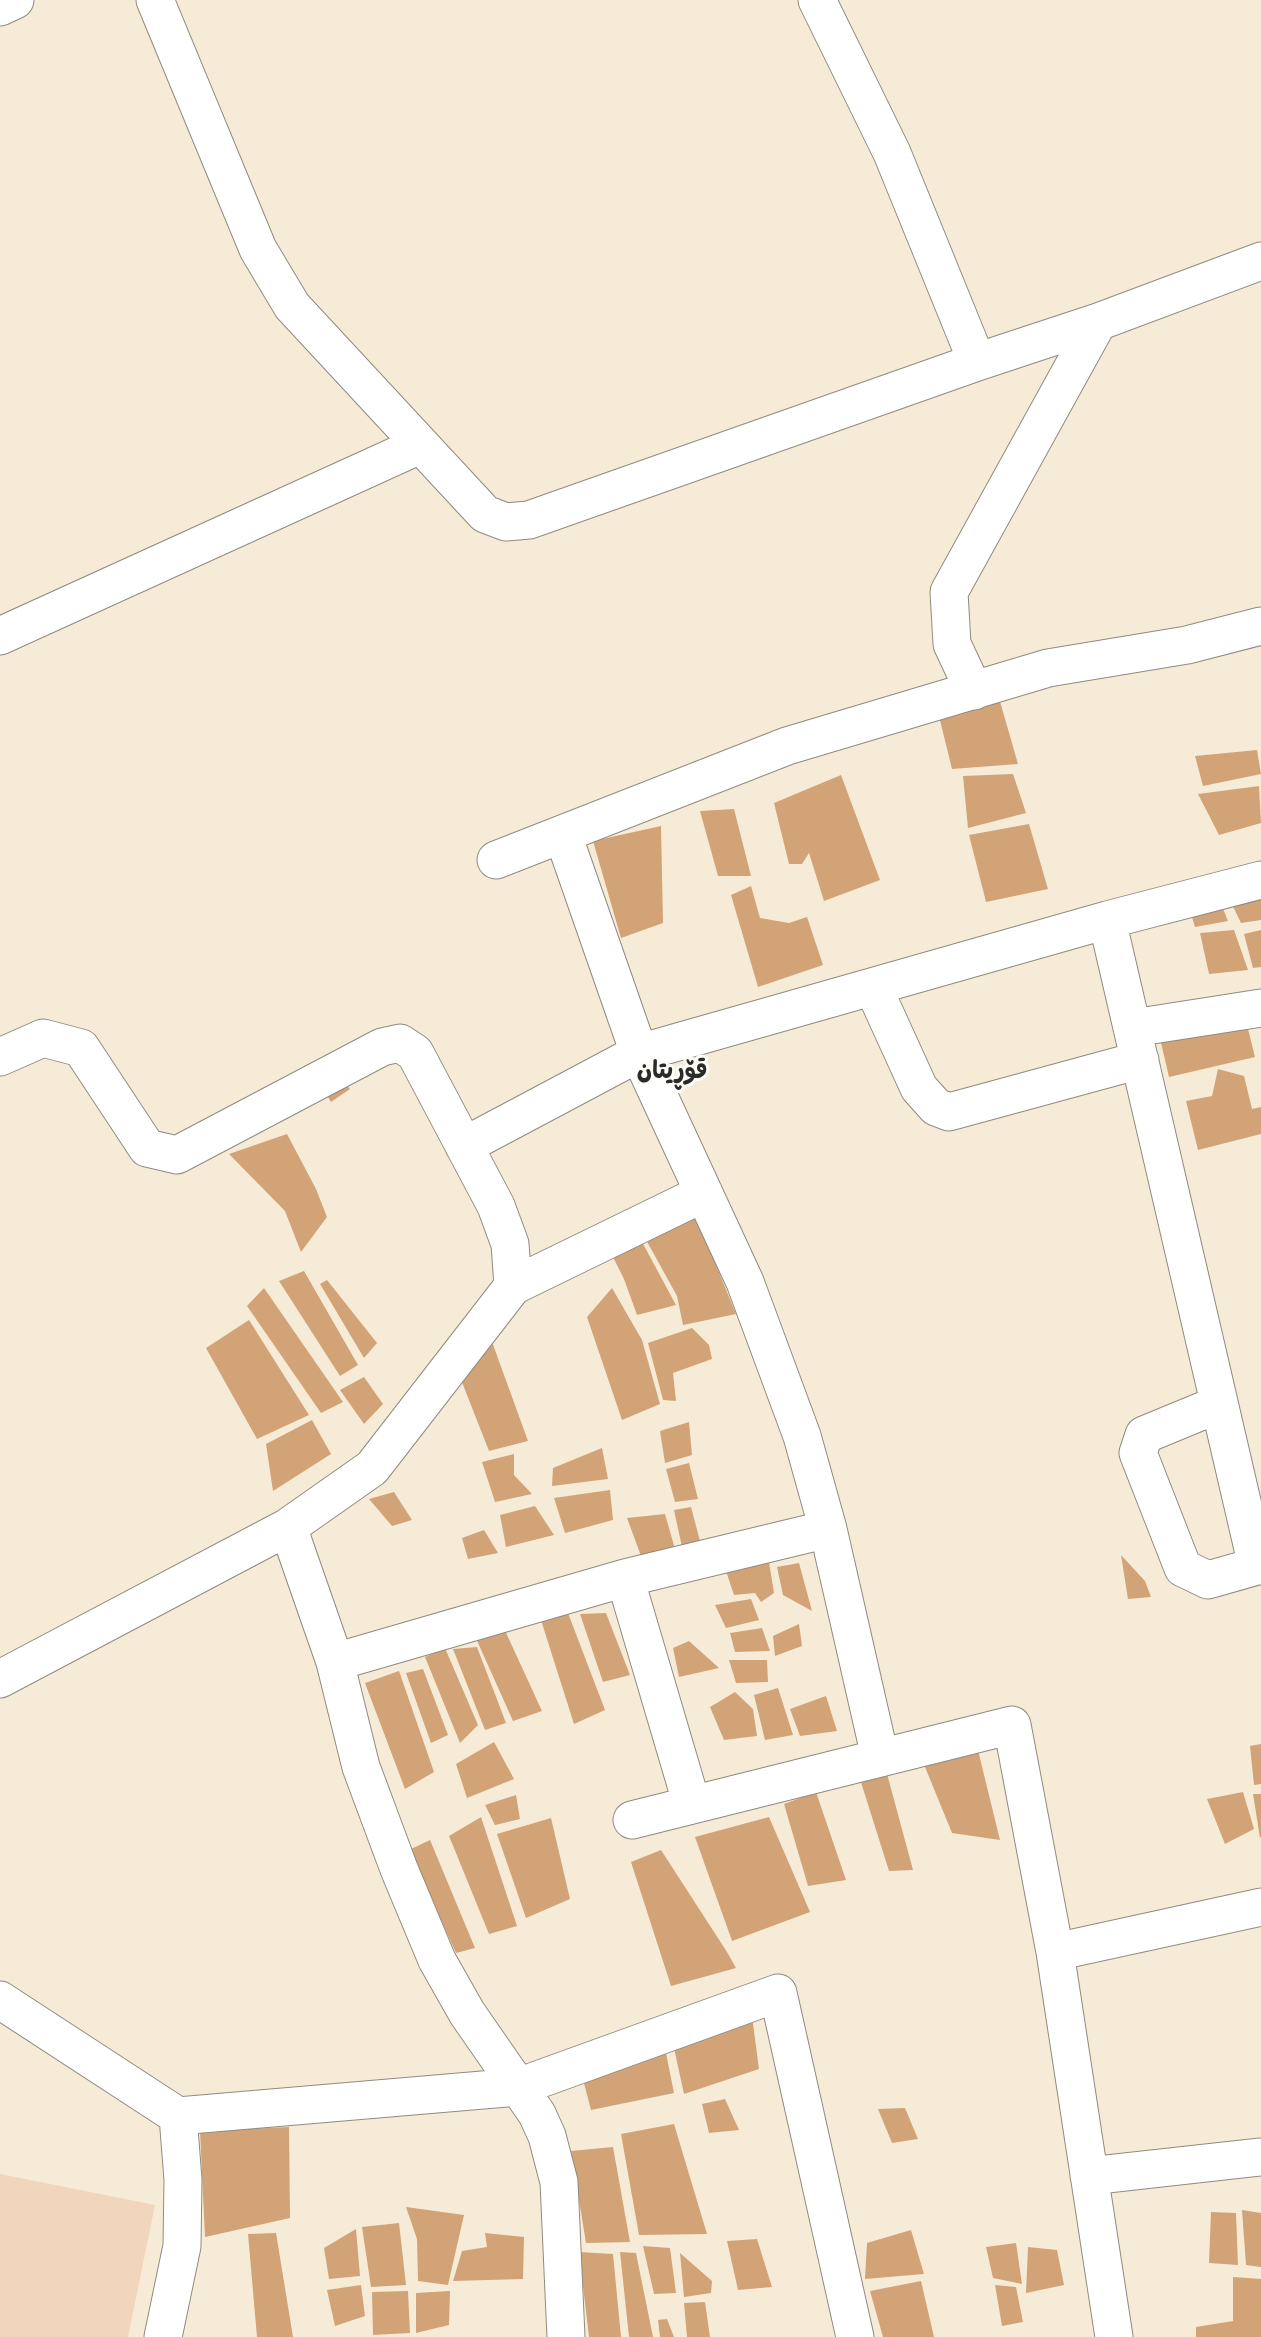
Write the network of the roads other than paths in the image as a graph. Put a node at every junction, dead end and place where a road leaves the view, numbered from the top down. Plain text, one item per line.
1 (15, 0) edge
2 (155, 0) edge
3 (817, 0) edge
4 (0, 7) edge
5 (1261, 261) edge
6 (1098, 322) junction
7 (977, 362) junction
8 (419, 445) junction
9 (1261, 626) edge
10 (0, 636) edge
11 (974, 691) junction
12 (563, 835) junction
13 (496, 860) dead end
14 (1261, 880) edge
15 (1107, 920) junction
16 (873, 987) junction
17 (1261, 1008) edge
18 (1137, 1044) junction
19 (639, 1053) junction
20 (0, 1057) edge
21 (464, 1146) junction
22 (704, 1193) junction
23 (513, 1286) junction
24 (1219, 1404) junction
25 (288, 1527) junction
26 (828, 1530) junction
27 (1259, 1566) edge
28 (625, 1578) junction
29 (335, 1662) junction
30 (0, 1679) edge
31 (880, 1757) junction
32 (692, 1805) junction
33 (632, 1820) dead end
34 (1261, 1907) edge
35 (1055, 1952) junction
36 (0, 2000) edge
37 (518, 2087) junction
38 (178, 2116) junction
39 (1261, 2157) edge
40 (1089, 2176) junction
41 (163, 2337) edge
42 (566, 2337) edge
43 (855, 2337) edge
44 (1114, 2337) edge

1 - 4 street
2 - 8 street
3 - 7 street
5 - 6 street
6 - 7 street
6 - 11 street
7 - 8 street
8 - 10 street
9 - 11 street
11 - 12 street
12 - 13 street
12 - 19 street
14 - 15 street
15 - 16 street
15 - 18 street
16 - 18 street
16 - 19 street
17 - 18 street
18 - 24 street
19 - 21 street
19 - 22 street
20 - 21 street
21 - 23 street
22 - 23 street
22 - 26 street
23 - 25 street
24 - 27 street
24 - 27 street
25 - 29 street
25 - 30 street
26 - 28 street
26 - 31 street
28 - 29 street
28 - 32 street
29 - 37 street
31 - 32 street
31 - 35 street
32 - 33 street
34 - 35 street
35 - 40 street
36 - 38 street
37 - 38 street
37 - 42 street
37 - 43 street
38 - 41 street
39 - 40 street
40 - 44 street

